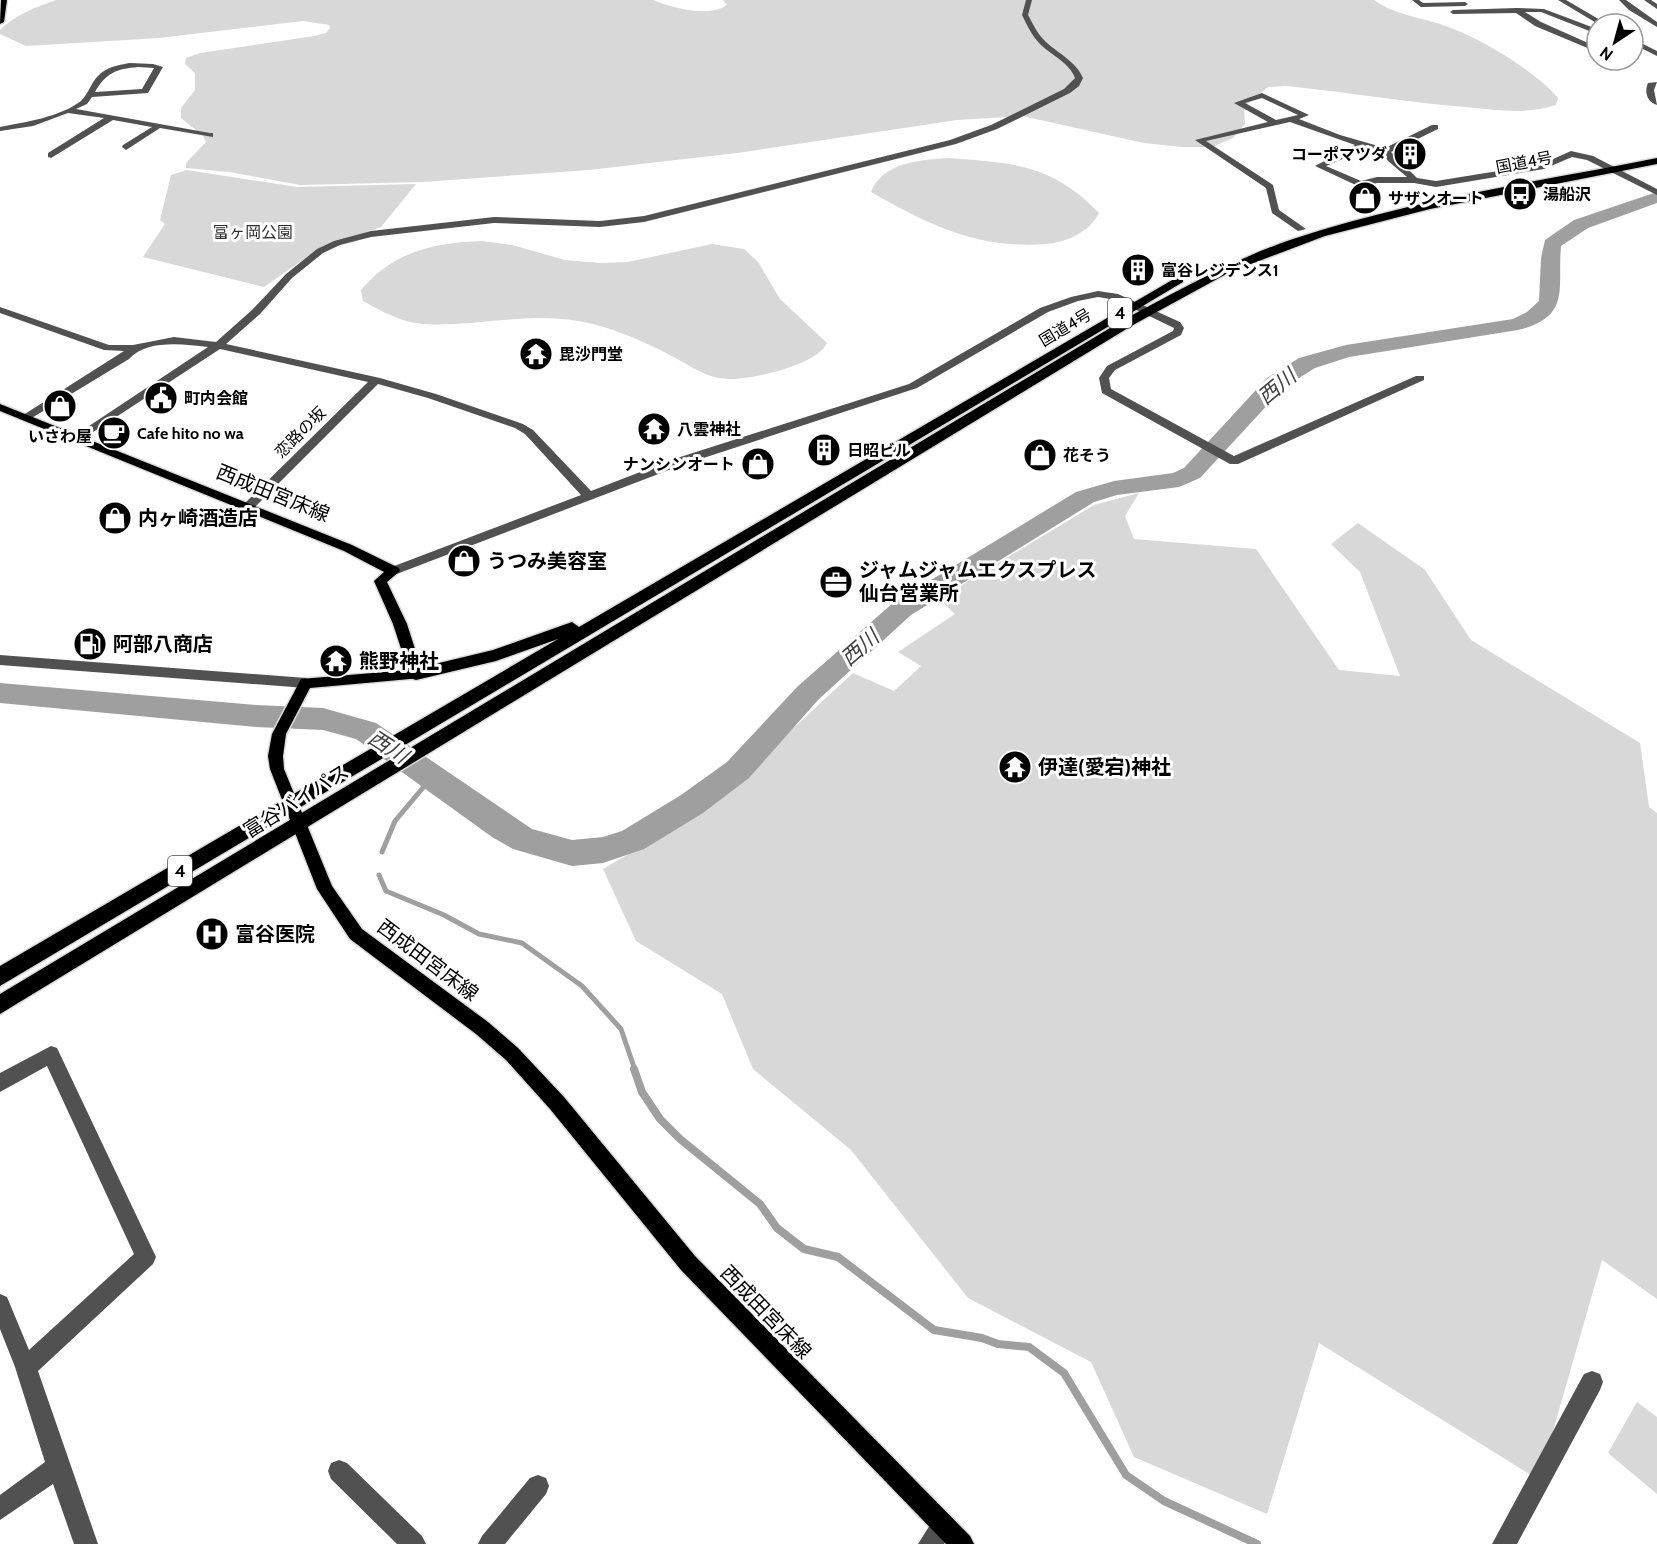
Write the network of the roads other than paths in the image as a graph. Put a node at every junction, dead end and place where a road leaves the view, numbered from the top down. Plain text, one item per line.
1 (4, 0) edge
2 (1029, 0) edge
3 (1415, 0) edge
4 (1561, 0) edge
5 (1622, 0) edge
6 (1647, 0) edge
7 (1527, 3) dead end
8 (1657, 7) edge
9 (2, 10) edge
10 (1517, 10) junction
11 (1453, 12) dead end
12 (1585, 14) edge
13 (0, 22) edge
14 (1657, 25) edge
15 (1585, 27) edge
16 (1585, 45) edge
17 (1657, 84) edge
18 (89, 94) junction
19 (1657, 103) edge
20 (66, 111) junction
21 (111, 118) junction
22 (1291, 119) junction
23 (1275, 123) junction
24 (157, 127) junction
25 (1435, 127) dead end
26 (0, 129) edge
27 (210, 135) dead end
28 (1361, 144) junction
29 (126, 147) dead end
30 (1386, 151) junction
31 (1657, 152) edge
32 (51, 155) dead end
33 (1657, 161) edge
34 (1606, 166) junction
35 (1414, 180) junction
36 (1436, 184) junction
37 (1654, 191) edge
38 (1451, 193) junction
39 (1301, 229) junction
40 (1135, 305) junction
41 (0, 310) edge
42 (1149, 311) junction
43 (218, 345) junction
44 (133, 348) junction
45 (1420, 378) dead end
46 (376, 380) junction
47 (0, 407) edge
48 (26, 417) junction
49 (77, 438) junction
50 (588, 495) junction
51 (248, 507) junction
52 (394, 571) junction
53 (634, 603) junction
54 (646, 616) joint
55 (0, 660) edge
56 (416, 674) junction
57 (303, 689) junction
58 (291, 805) junction
59 (300, 825) junction
60 (0, 977) edge
61 (0, 1005) edge
62 (0, 1083) edge
63 (0, 1304) edge
64 (26, 1367) junction
65 (1592, 1382) dead end
66 (58, 1467) junction
67 (339, 1471) dead end
68 (538, 1486) dead end
69 (0, 1509) edge
70 (943, 1525) junction
71 (86, 1544) edge
72 (414, 1544) edge
73 (490, 1544) edge
74 (930, 1544) edge
75 (962, 1544) edge
76 (1504, 1544) edge

1 - 9 main road
2 - 43 street
3 - 7 street
4 - 12 street
5 - 14 street
6 - 8 street
9 - 13 main road
10 - 11 street
10 - 15 street
10 - 16 street
17 - 19 street
18 - 18 street
18 - 20 street
20 - 21 street
20 - 26 street
21 - 24 street
21 - 32 street
22 - 23 street
22 - 23 street
22 - 28 street
23 - 39 street
24 - 27 street
24 - 29 street
25 - 30 street
28 - 30 street
28 - 35 street
30 - 35 street
31 - 34 highway, 国道4号 / 4
33 - 34 highway, 国道4号 / 4
34 - 36 street
34 - 37 street
34 - 38 highway, 国道4号 / 4
34 - 42 highway, 国道4号 / 4
35 - 36 street
36 - 38 street
38 - 39 highway, 国道4号 / 4
39 - 40 highway, 国道4号 / 4
40 - 42 street
40 - 50 street
40 - 53 highway, 国道4号 / 4
41 - 44 street
42 - 45 street
42 - 54 highway, 国道4号 / 4
43 - 44 street
43 - 46 street
43 - 49 street
44 - 48 street
46 - 50 street
46 - 51 street, 恋路の坂
47 - 48 main road, 西成田宮床線
48 - 49 main road, 西成田宮床線
49 - 51 main road, 西成田宮床線
50 - 52 street
51 - 52 main road, 西成田宮床線
52 - 56 main road
53 - 56 highway
53 - 58 highway, 富谷バイパス / 4
54 - 59 highway, 富谷バイパス / 4
55 - 57 street
56 - 57 main road
57 - 58 main road, 西成田宮床線
58 - 59 main road, 西成田宮床線
58 - 60 highway, 富谷バイパス / 4
59 - 61 highway, 富谷バイパス / 4
59 - 70 main road, 西成田宮床線
62 - 64 street
63 - 64 street
64 - 66 street
65 - 76 street
66 - 69 street
66 - 71 street
67 - 72 street
68 - 73 street
70 - 74 street
70 - 75 main road, 西成田宮床線

